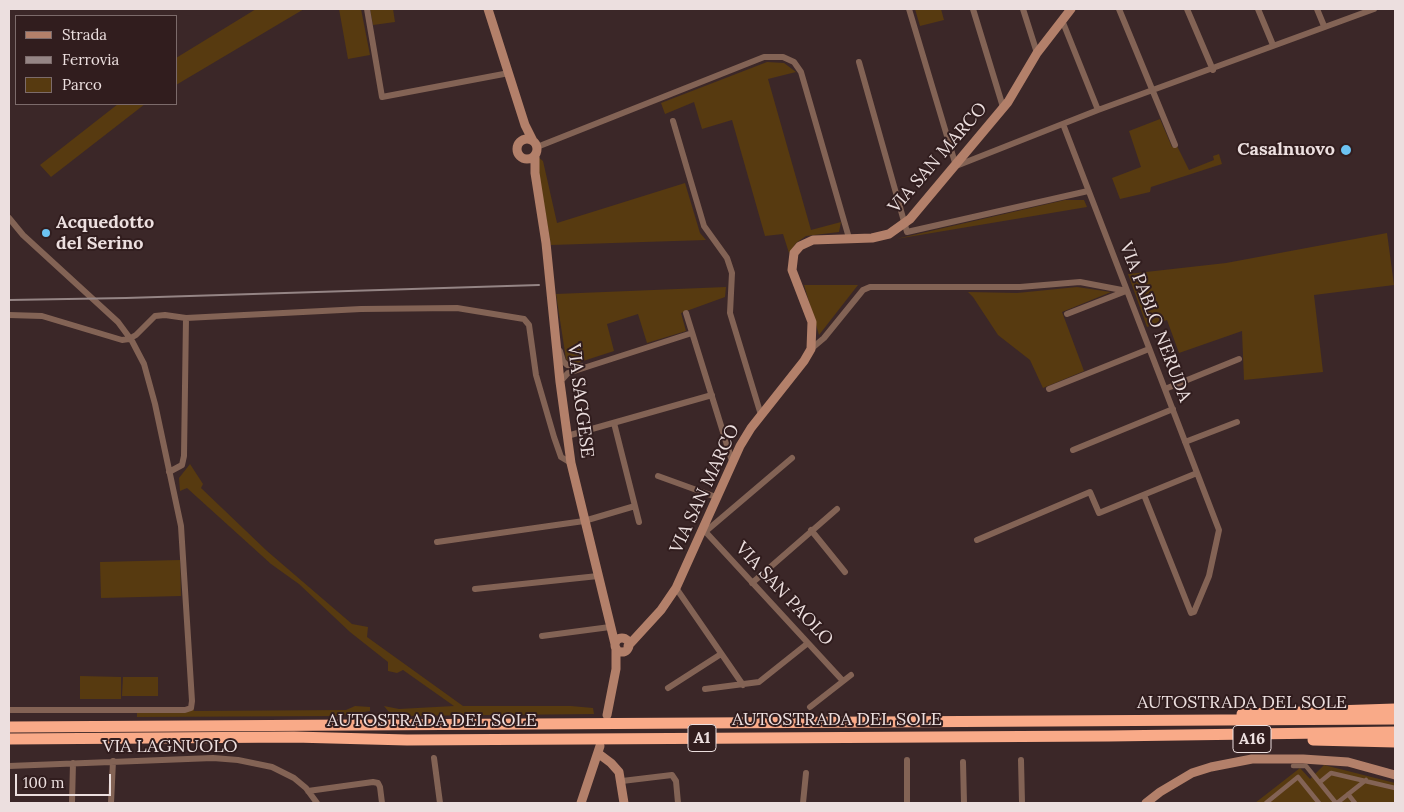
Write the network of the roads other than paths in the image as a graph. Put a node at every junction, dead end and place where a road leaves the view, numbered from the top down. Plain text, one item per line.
1 (367, 9) edge
2 (488, 9) edge
3 (909, 9) edge
4 (973, 9) edge
5 (1024, 9) edge
6 (1071, 9) edge
7 (1119, 9) edge
8 (1187, 9) edge
9 (1258, 9) edge
10 (1317, 9) edge
11 (1374, 9) edge
12 (1355, 12) edge
13 (1062, 20) junction
14 (1324, 26) junction
15 (1273, 45) junction
16 (1037, 53) junction
17 (859, 62) dead end
18 (1213, 70) junction
19 (509, 73) junction
20 (1152, 90) junction
21 (1003, 107) junction
22 (1098, 110) junction
23 (673, 121) dead end
24 (1062, 124) junction
25 (525, 125) junction
26 (522, 140) junction
27 (1175, 145) dead end
28 (535, 148) junction
29 (521, 156) junction
30 (956, 166) junction
31 (535, 173) junction
32 (1088, 191) junction
33 (9, 218) edge
34 (903, 225) junction
35 (849, 238) junction
36 (1127, 290) junction
37 (551, 299) junction
38 (686, 313) dead end
39 (1067, 314) dead end
40 (9, 315) edge
41 (186, 318) junction
42 (692, 333) junction
43 (811, 348) junction
44 (1149, 349) junction
45 (1239, 360) dead end
46 (589, 365) junction
47 (560, 382) junction
48 (1049, 389) dead end
49 (1165, 389) junction
50 (712, 395) junction
51 (1173, 409) junction
52 (761, 415) junction
53 (1237, 422) dead end
54 (614, 423) junction
55 (567, 436) junction
56 (1185, 442) junction
57 (1073, 450) dead end
58 (792, 458) dead end
59 (732, 461) junction
60 (571, 463) junction
61 (169, 472) junction
62 (1197, 473) junction
63 (658, 476) dead end
64 (1144, 495) junction
65 (716, 497) junction
66 (635, 506) junction
67 (837, 509) dead end
68 (584, 520) junction
69 (640, 522) dead end
70 (704, 530) junction
71 (811, 530) junction
72 (977, 540) dead end
73 (437, 542) dead end
74 (846, 572) dead end
75 (598, 576) junction
76 (752, 583) junction
77 (676, 588) junction
78 (475, 589) dead end
79 (611, 628) junction
80 (542, 636) dead end
81 (808, 643) junction
82 (622, 644) junction
83 (721, 654) junction
84 (851, 675) dead end
85 (843, 681) junction
86 (743, 685) junction
87 (668, 688) dead end
88 (705, 689) dead end
89 (810, 706) dead end
90 (1395, 709) edge
91 (9, 710) edge
92 (607, 715) dead end
93 (1395, 720) edge
94 (1171, 721) junction
95 (9, 727) edge
96 (1395, 732) edge
97 (1109, 736) junction
98 (9, 739) edge
99 (1395, 742) edge
100 (434, 758) dead end
101 (907, 760) dead end
102 (1021, 760) dead end
103 (113, 762) junction
104 (963, 762) dead end
105 (73, 763) junction
106 (9, 766) edge
107 (1293, 766) dead end
108 (806, 773) dead end
109 (1395, 775) edge
110 (1366, 780) junction
111 (622, 781) junction
112 (1320, 782) junction
113 (1395, 788) edge
114 (308, 791) junction
115 (1348, 794) junction
116 (72, 803) edge
117 (111, 803) edge
118 (317, 803) edge
119 (382, 803) edge
120 (440, 803) edge
121 (581, 803) edge
122 (624, 803) edge
123 (678, 803) edge
124 (803, 803) edge
125 (907, 803) edge
126 (964, 803) edge
127 (1022, 803) edge
128 (1146, 803) edge
129 (1266, 803) edge
130 (1319, 803) edge
131 (1337, 803) edge
132 (1355, 803) edge

1 - 19 street
2 - 19 main road
3 - 30 street
4 - 21 street
5 - 16 street
6 - 13 main road, VIA SAN MARCO
7 - 20 street
8 - 18 street
9 - 15 street
10 - 14 street
11 - 12 street
12 - 14 street
13 - 16 main road, VIA SAN MARCO
13 - 22 street
14 - 15 street
15 - 18 street
16 - 21 main road, VIA SAN MARCO
17 - 34 street
18 - 20 street
19 - 25 main road
20 - 22 street
20 - 27 street
21 - 30 main road, VIA SAN MARCO
22 - 24 street
23 - 52 street
24 - 30 street
24 - 32 street, VIA PABLO NERUDA
25 - 26 main road
25 - 28 main road
26 - 28 main road
26 - 29 main road
28 - 29 main road
28 - 31 main road, VIA SAGGESE
28 - 35 street
29 - 31 main road
30 - 34 main road, VIA SAN MARCO
31 - 37 main road, VIA SAGGESE
32 - 34 street
32 - 36 street, VIA PABLO NERUDA
33 - 61 street
34 - 35 main road, VIA SAN MARCO
35 - 43 main road, VIA SAN MARCO
36 - 39 street
36 - 43 street
36 - 44 street, VIA PABLO NERUDA
37 - 46 street
37 - 47 main road, VIA SAGGESE
38 - 42 street
40 - 41 street
41 - 60 street
41 - 61 street
42 - 46 street
42 - 50 street
43 - 52 main road, VIA SAN MARCO
44 - 48 street
44 - 49 street, VIA PABLO NERUDA
45 - 49 street
46 - 47 street
47 - 55 main road, VIA SAGGESE
49 - 51 street, VIA PABLO NERUDA
50 - 54 street
50 - 59 street
51 - 56 street, VIA PABLO NERUDA
51 - 57 street
52 - 59 main road, VIA SAN MARCO
53 - 56 street
54 - 55 street
54 - 66 street
55 - 60 main road, VIA SAGGESE
56 - 62 street, VIA PABLO NERUDA
58 - 70 street
59 - 65 main road, VIA SAN MARCO
60 - 68 main road, VIA SAGGESE
61 - 91 street
62 - 64 street
62 - 64 street, VIA PABLO NERUDA
63 - 65 street
64 - 72 street
65 - 70 main road, VIA SAN MARCO
66 - 68 street
66 - 69 street
67 - 71 street
68 - 73 street
68 - 75 main road, VIA SAGGESE
70 - 76 street, VIA SAN PAOLO
70 - 77 main road, VIA SAN MARCO
71 - 74 street
71 - 76 street
75 - 78 street
75 - 79 main road, VIA SAGGESE
76 - 81 street, VIA SAN PAOLO
77 - 82 main road, VIA SAN MARCO
77 - 83 street
79 - 80 street
79 - 82 main road, VIA SAGGESE
81 - 85 street, VIA SAN PAOLO
81 - 86 street
82 - 92 main road
83 - 86 street
83 - 87 street
84 - 85 street
85 - 89 street
86 - 88 street
90 - 94 highway
93 - 94 highway, AUTOSTRADA DEL SOLE / A1
94 - 95 highway, AUTOSTRADA DEL SOLE / A1
96 - 97 highway, AUTOSTRADA DEL SOLE / A1
97 - 98 highway, AUTOSTRADA DEL SOLE / A1
97 - 99 highway, A16
100 - 120 street
101 - 125 street
102 - 127 street
103 - 105 street, VIA LAGNUOLO
103 - 114 street, VIA LAGNUOLO
103 - 117 street
104 - 126 street
105 - 106 street, VIA LAGNUOLO
105 - 116 street
107 - 112 street
108 - 124 street
109 - 128 main road
110 - 112 street
110 - 113 street
110 - 115 street
111 - 121 main road
111 - 122 main road
111 - 123 street
112 - 131 street
114 - 118 street, VIA LAGNUOLO
114 - 119 street
115 - 131 street
115 - 132 street
129 - 130 street

